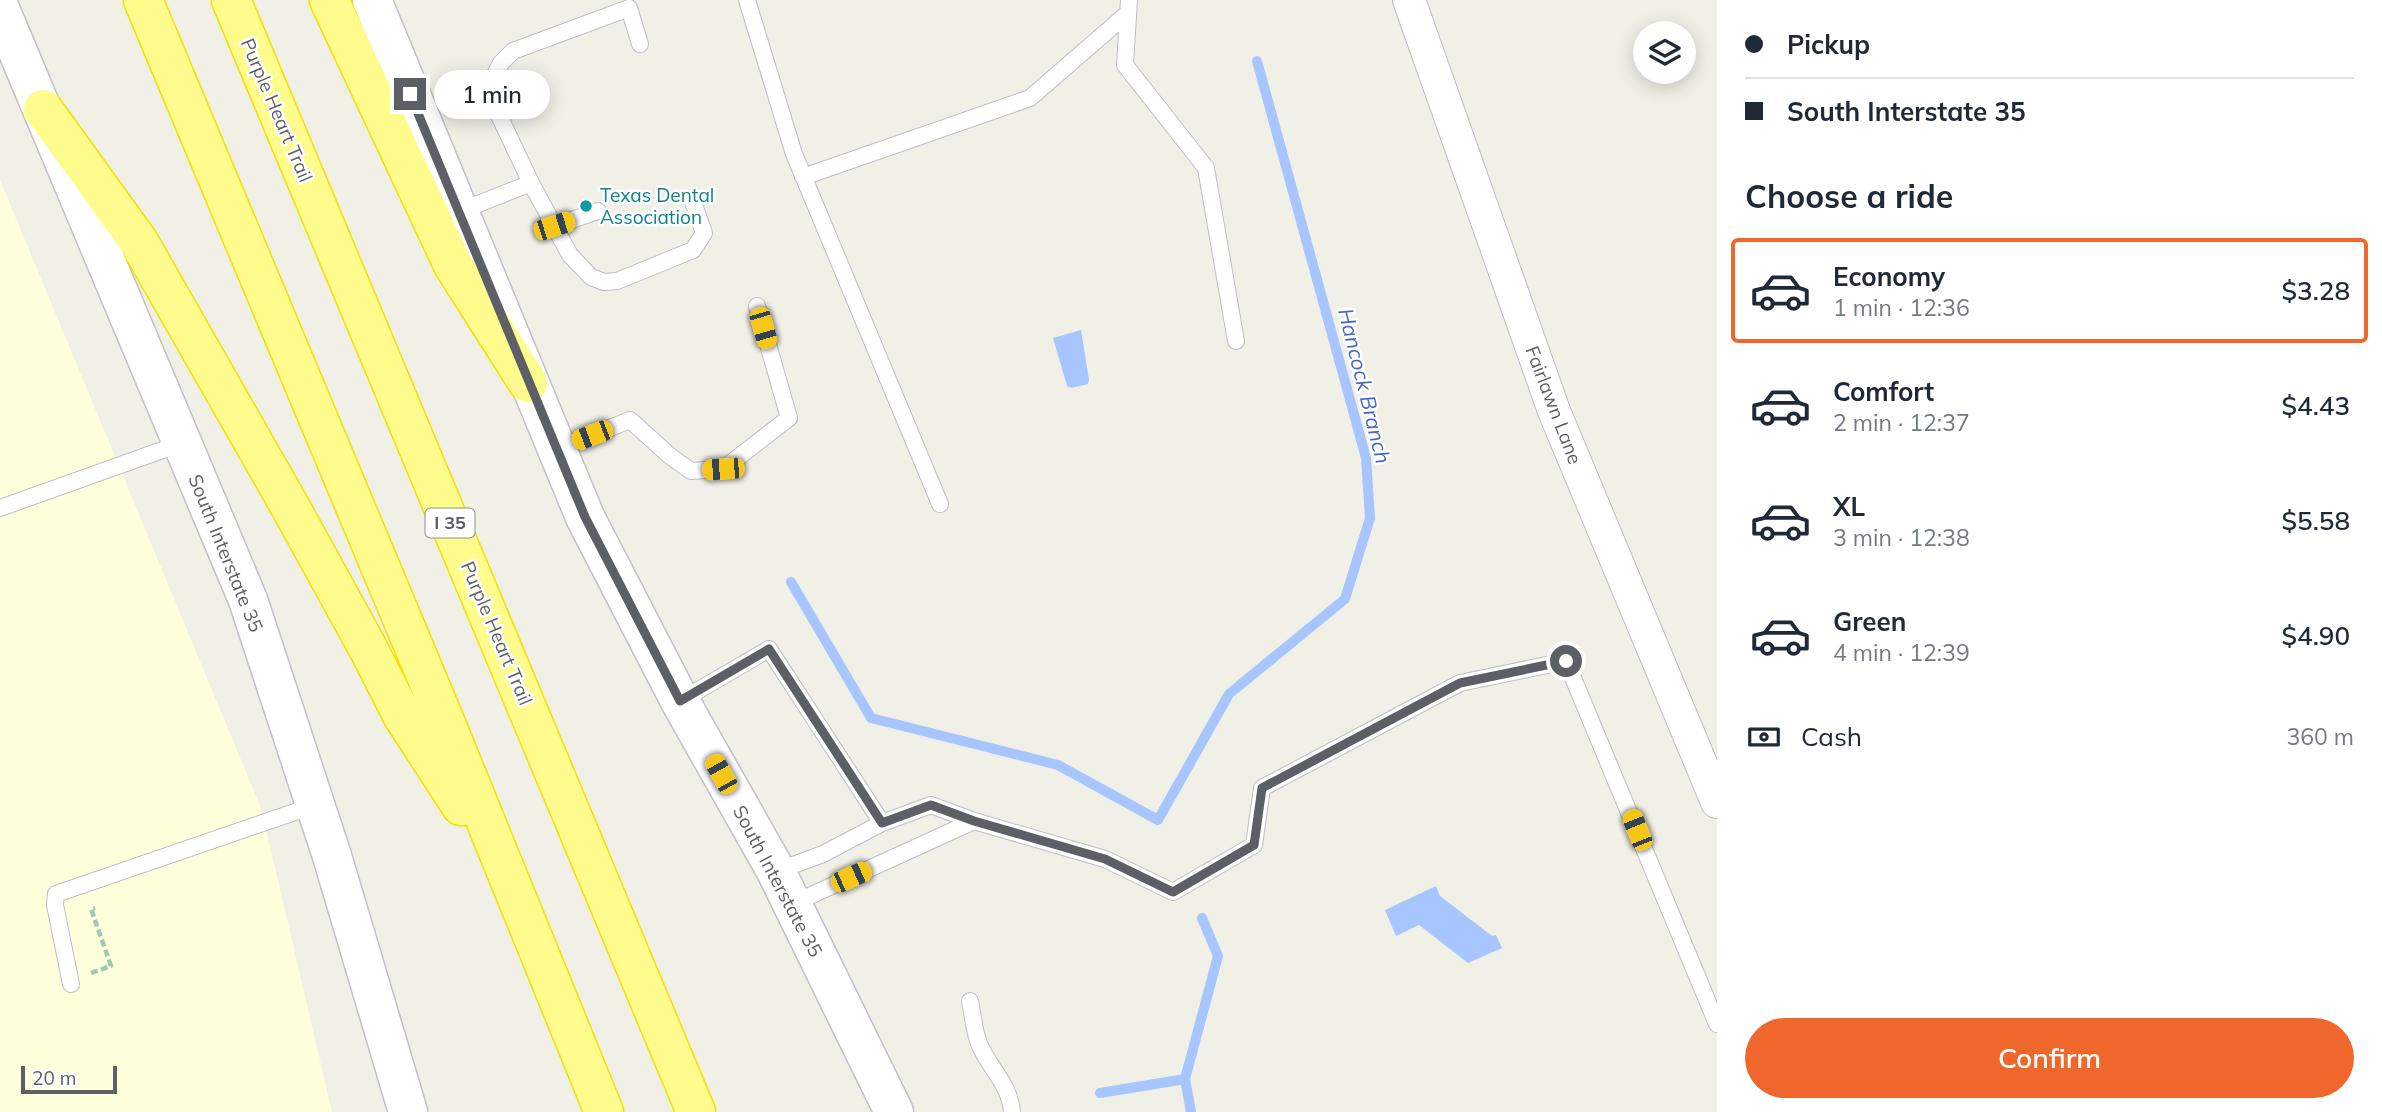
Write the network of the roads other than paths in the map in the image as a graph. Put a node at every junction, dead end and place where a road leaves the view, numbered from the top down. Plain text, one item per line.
1 (142, 0) edge
2 (231, 0) edge
3 (329, 0) edge
4 (372, 0) edge
5 (747, 0) edge
6 (1409, 0) edge
7 (1128, 6) edge
8 (0, 9) edge
9 (640, 44) dead end
10 (43, 109) junction
11 (803, 177) junction
12 (531, 183) junction
13 (692, 199) dead end
14 (598, 211) dead end
15 (458, 212) junction
16 (554, 226) junction
17 (757, 306) dead end
18 (1236, 341) dead end
19 (528, 383) junction
20 (182, 443) junction
21 (555, 450) junction
22 (940, 504) dead end
23 (0, 509) edge
24 (680, 701) junction
25 (1717, 802) edge
26 (315, 805) junction
27 (974, 821) junction
28 (882, 823) junction
29 (511, 884) junction
30 (784, 888) junction
31 (71, 982) road end
32 (970, 1001) dead end
33 (1717, 1024) edge
34 (400, 1109) edge
35 (604, 1112) edge
36 (696, 1112) edge
37 (894, 1112) edge
38 (1012, 1112) edge

1 - 29 highway
2 - 36 highway, Purple Heart Trail / I 35
3 - 19 highway
4 - 15 main road, South Interstate 35
5 - 11 lane
6 - 25 street, Fairlawn Lane
7 - 11 lane
7 - 18 lane
8 - 10 main road, South Interstate 35
9 - 12 lane
10 - 20 main road, South Interstate 35
10 - 29 highway
11 - 22 lane
12 - 15 lane
12 - 16 lane
13 - 16 lane
14 - 16 lane
15 - 19 main road, South Interstate 35
17 - 21 lane
19 - 21 main road, South Interstate 35
20 - 23 lane
20 - 26 main road, South Interstate 35
21 - 24 main road, South Interstate 35
24 - 28 lane
24 - 30 main road, South Interstate 35
26 - 31 lane
26 - 34 main road, South Interstate 35
27 - 28 lane
27 - 30 lane
27 - 33 lane
28 - 30 lane
29 - 35 highway
30 - 37 main road, South Interstate 35
32 - 38 lane

